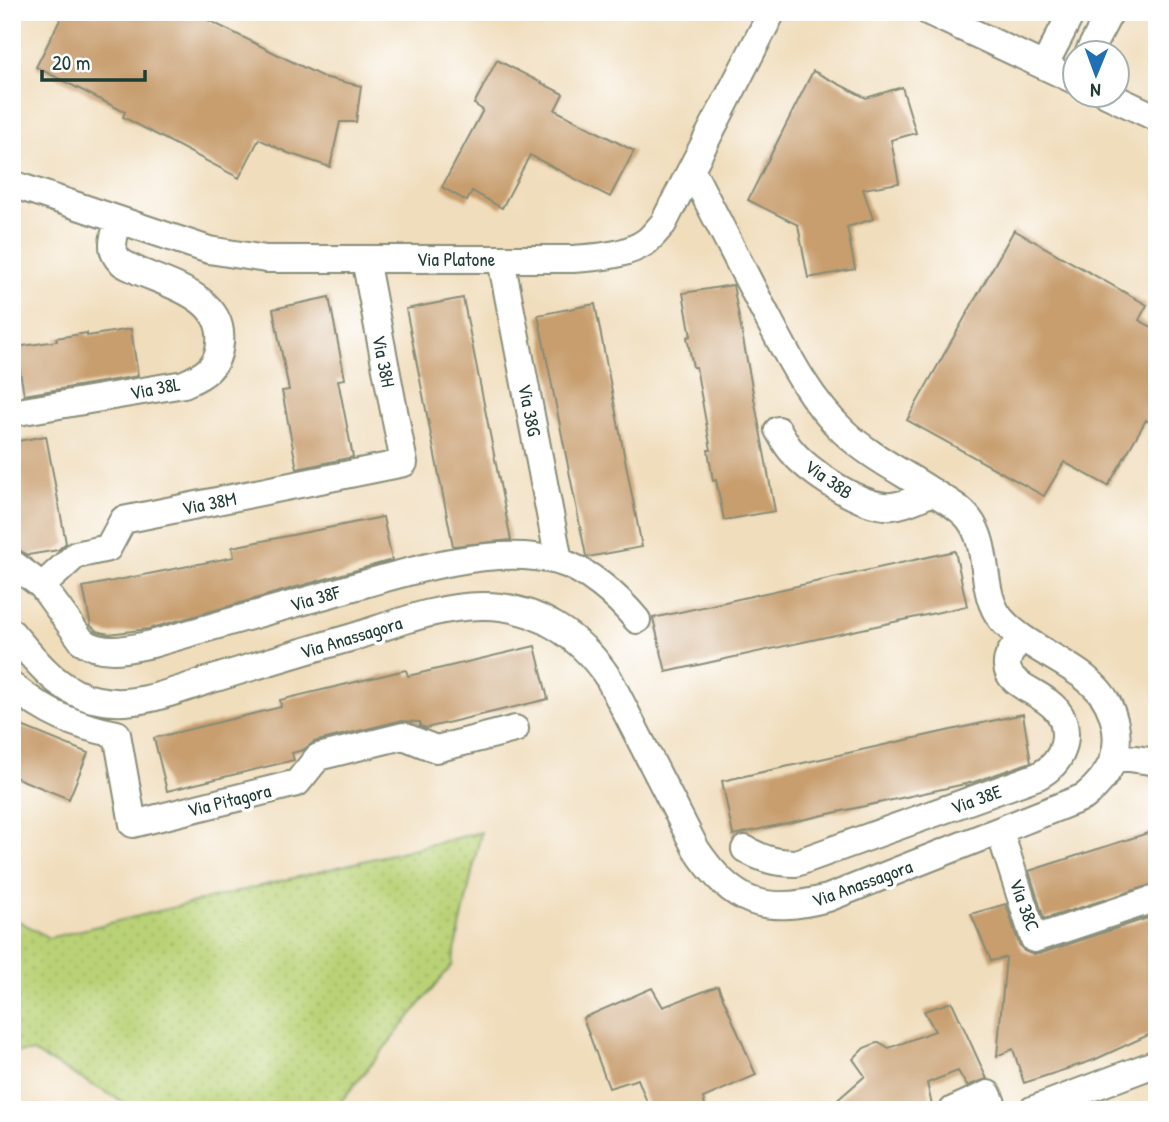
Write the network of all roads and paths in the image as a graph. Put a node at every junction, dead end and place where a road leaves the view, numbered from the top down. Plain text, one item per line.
1 (772, 12) edge
2 (929, 12) edge
3 (1072, 12) edge
4 (1110, 12) edge
5 (1096, 38) edge
6 (1044, 66) junction
7 (1060, 73) edge
8 (1130, 105) edge
9 (1157, 118) edge
10 (692, 171) junction
11 (12, 184) edge
12 (119, 220) junction
13 (365, 259) junction
14 (501, 259) junction
15 (12, 412) edge
16 (778, 430) dead end
17 (404, 463) joint
18 (933, 492) junction
19 (559, 561) junction
20 (12, 563) edge
21 (42, 586) junction
22 (637, 620) dead end
23 (12, 633) edge
24 (1021, 638) junction
25 (12, 686) edge
26 (515, 729) dead end
27 (1115, 756) junction
28 (1157, 762) edge
29 (1000, 832) junction
30 (745, 849) dead end
31 (1157, 898) edge
32 (1157, 1063) edge
33 (953, 1110) edge
34 (995, 1110) edge
35 (1032, 1110) edge

1 - 10 street, Via Platone
2 - 6 street
3 - 6 street
4 - 5 street
6 - 7 street
8 - 9 street
10 - 14 street, Via Platone
10 - 18 street
11 - 12 street, Via Platone
12 - 13 street, Via Platone
12 - 15 street, Via 38L
13 - 14 street, Via Platone
13 - 17 street, Via 38H
14 - 19 street, Via 38G
16 - 18 street, Via 38B
17 - 21 street, Via 38M
18 - 24 street
19 - 21 street, Via 38F
19 - 22 street, Via 38F
20 - 21 street, Via 38F
23 - 29 street, Via Anassagora
24 - 27 street
24 - 30 street, Via 38E
25 - 26 street, Via Pitagora
27 - 28 street
27 - 29 street, Via Anassagora
29 - 31 street, Via 38C
32 - 35 street
33 - 34 street

